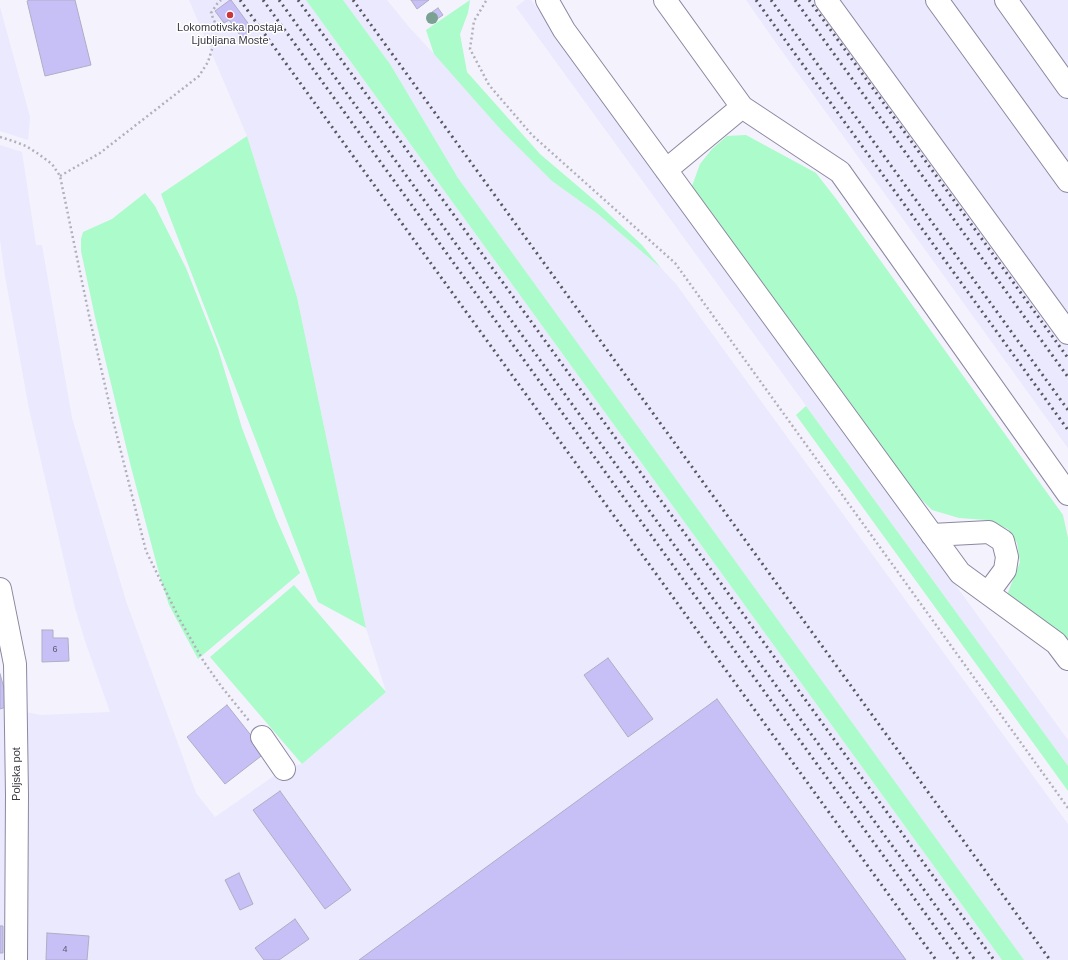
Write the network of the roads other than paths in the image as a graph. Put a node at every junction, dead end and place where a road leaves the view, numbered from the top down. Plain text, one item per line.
1 (547, 0) edge
2 (665, 0) edge
3 (826, 0) edge
4 (937, 0) edge
5 (1006, 0) edge
6 (1068, 86) edge
7 (742, 108) junction
8 (666, 170) junction
9 (1068, 181) edge
10 (1068, 333) edge
11 (1068, 494) edge
12 (932, 535) junction
13 (0, 589) edge
14 (988, 593) junction
15 (1068, 659) edge
16 (262, 737) road end
17 (284, 768) dead end
18 (16, 960) edge

1 - 8 street
2 - 7 street
3 - 10 street
4 - 9 street
5 - 6 street
7 - 8 street
7 - 11 street
8 - 12 street
12 - 14 street
12 - 14 street
13 - 18 street, Poljska pot
14 - 15 street
16 - 17 street

